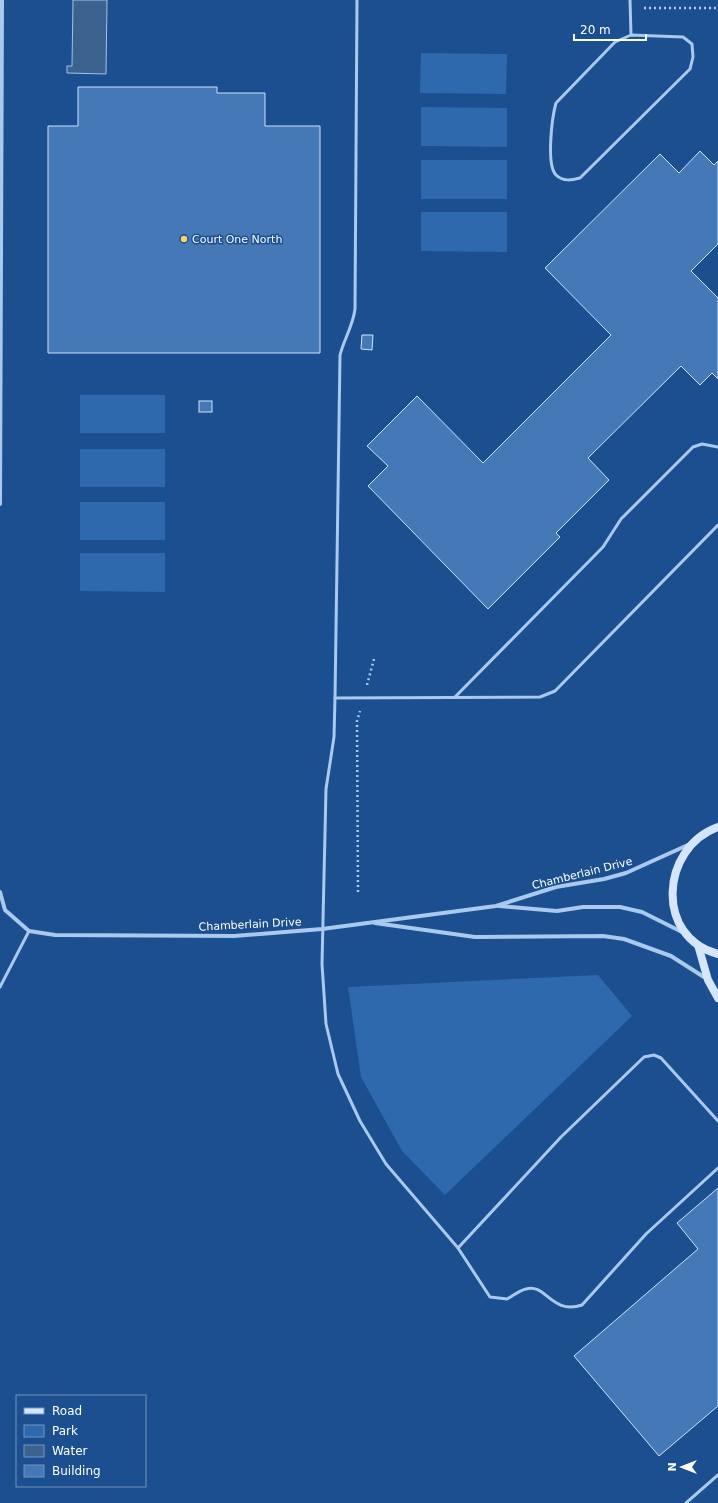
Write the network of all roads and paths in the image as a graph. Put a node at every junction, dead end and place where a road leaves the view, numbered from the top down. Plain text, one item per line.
1 (2, 0) edge
2 (357, 0) edge
3 (630, 0) edge
4 (631, 8) junction
5 (718, 8) edge
6 (631, 35) junction
7 (718, 446) edge
8 (0, 504) edge
9 (718, 525) edge
10 (374, 659) dead end
11 (364, 697) junction
12 (455, 697) junction
13 (335, 698) junction
14 (718, 822) edge
15 (714, 829) edge
16 (692, 843) junction
17 (0, 892) edge
18 (358, 892) dead end
19 (496, 906) junction
20 (368, 922) junction
21 (322, 929) junction
22 (29, 931) junction
23 (688, 935) junction
24 (698, 945) junction
25 (718, 954) edge
26 (708, 980) junction
27 (0, 987) edge
28 (718, 998) edge
29 (718, 1121) edge
30 (718, 1168) edge
31 (458, 1248) junction
32 (718, 1475) edge
33 (686, 1503) edge

1 - 8 street
2 - 13 lane
3 - 4 lane
4 - 5 path
4 - 6 lane
6 - 6 lane
7 - 12 lane
9 - 12 lane
10 - 11 path
11 - 12 lane
11 - 13 lane
11 - 18 path
13 - 21 lane
14 - 15 main road
15 - 16 main road
16 - 19 street, Chamberlain Drive
16 - 23 main road
17 - 22 street
19 - 20 street, Chamberlain Drive
19 - 23 street, Chamberlain Drive
20 - 21 street, Chamberlain Drive
20 - 26 street
21 - 22 street, Chamberlain Drive
21 - 31 lane
22 - 27 lane
23 - 24 main road
24 - 25 main road
24 - 26 main road
26 - 28 main road
29 - 31 lane
30 - 31 lane
32 - 33 lane

